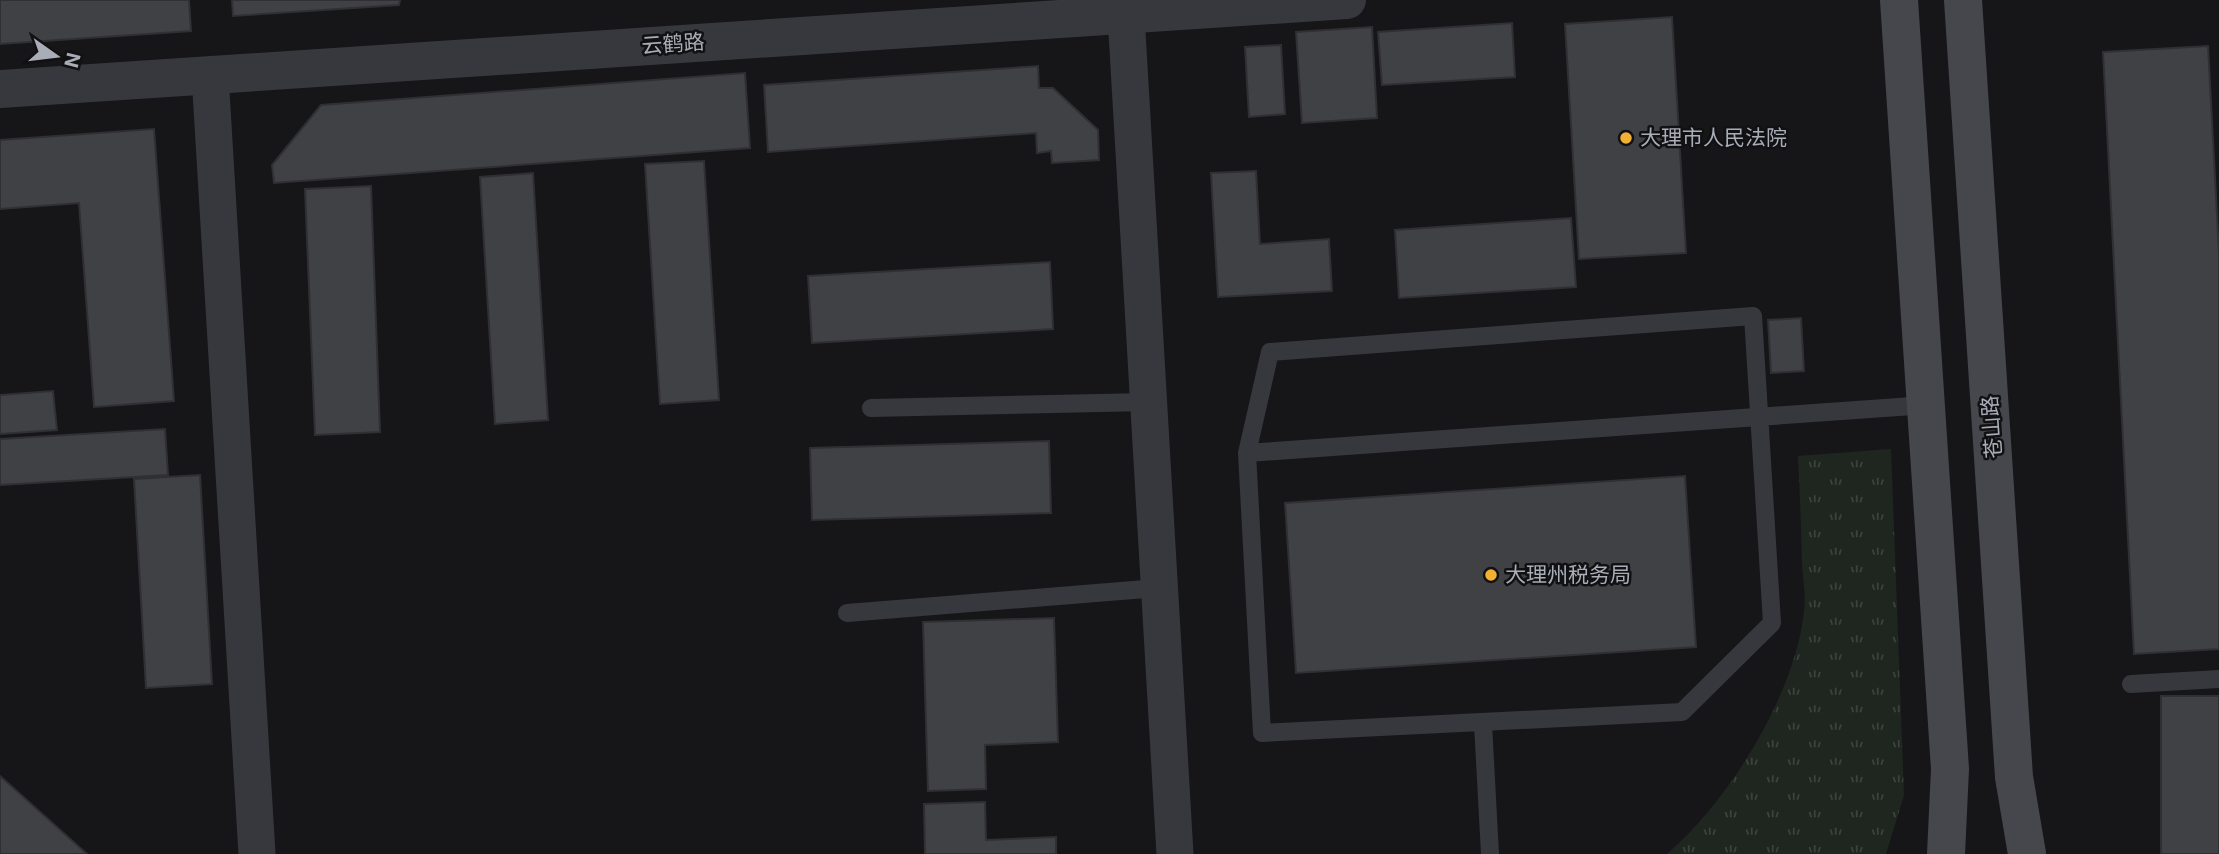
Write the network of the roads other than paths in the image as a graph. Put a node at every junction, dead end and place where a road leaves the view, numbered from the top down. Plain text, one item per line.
1 (1347, 0) edge
2 (1899, 0) edge
3 (1963, 0) edge
4 (1126, 15) junction
5 (210, 75) junction
6 (0, 89) edge
7 (1147, 402) junction
8 (1927, 405) junction
9 (871, 408) dead end
10 (1760, 414) junction
11 (1247, 453) junction
12 (1158, 588) junction
13 (847, 613) dead end
14 (2219, 679) edge
15 (2130, 684) dead end
16 (1483, 724) junction
17 (257, 854) edge
18 (1175, 854) edge
19 (1490, 854) edge
20 (1946, 854) edge
21 (2027, 854) edge

1 - 4 street, 云鹤路
2 - 8 main road
3 - 21 main road, 苍山路
4 - 5 street, 云鹤路
4 - 7 street
5 - 6 street, 云鹤路
5 - 17 street
7 - 9 lane
7 - 12 street
8 - 10 lane
8 - 20 main road
10 - 11 lane
10 - 11 lane
10 - 16 lane
11 - 16 lane
12 - 13 lane
12 - 18 street
14 - 15 lane
16 - 19 lane

